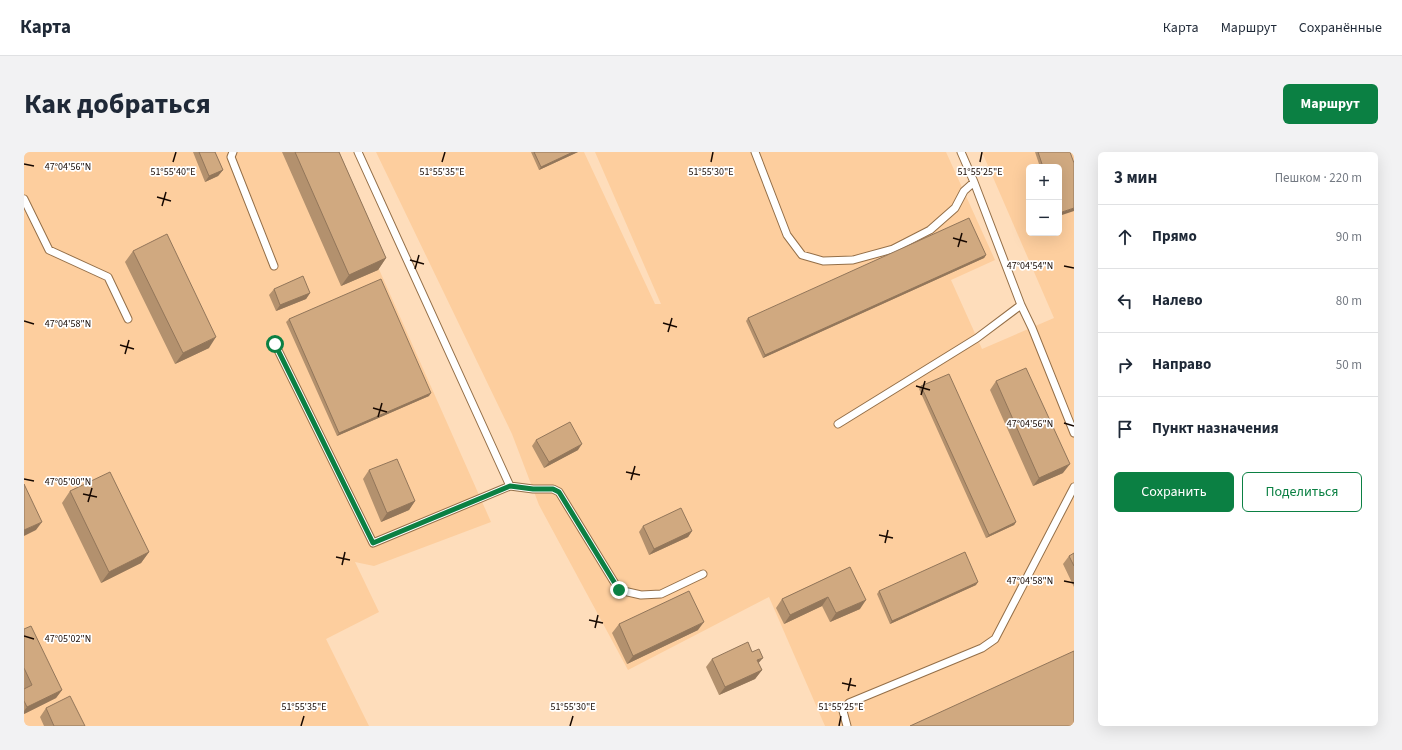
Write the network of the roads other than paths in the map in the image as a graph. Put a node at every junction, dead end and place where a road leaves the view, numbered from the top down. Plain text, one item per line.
1 (233, 152) edge
2 (358, 152) edge
3 (755, 152) edge
4 (961, 152) edge
5 (974, 182) junction
6 (24, 199) edge
7 (274, 266) dead end
8 (1021, 305) junction
9 (128, 319) dead end
10 (275, 344) dead end
11 (838, 424) dead end
12 (1074, 433) edge
13 (510, 486) junction
14 (1074, 487) edge
15 (703, 574) dead end
16 (847, 726) edge

1 - 7 lane
2 - 13 lane
3 - 5 lane
4 - 5 lane
5 - 8 lane
6 - 9 lane
8 - 11 lane
8 - 12 lane
10 - 13 lane
13 - 15 lane
14 - 16 lane

